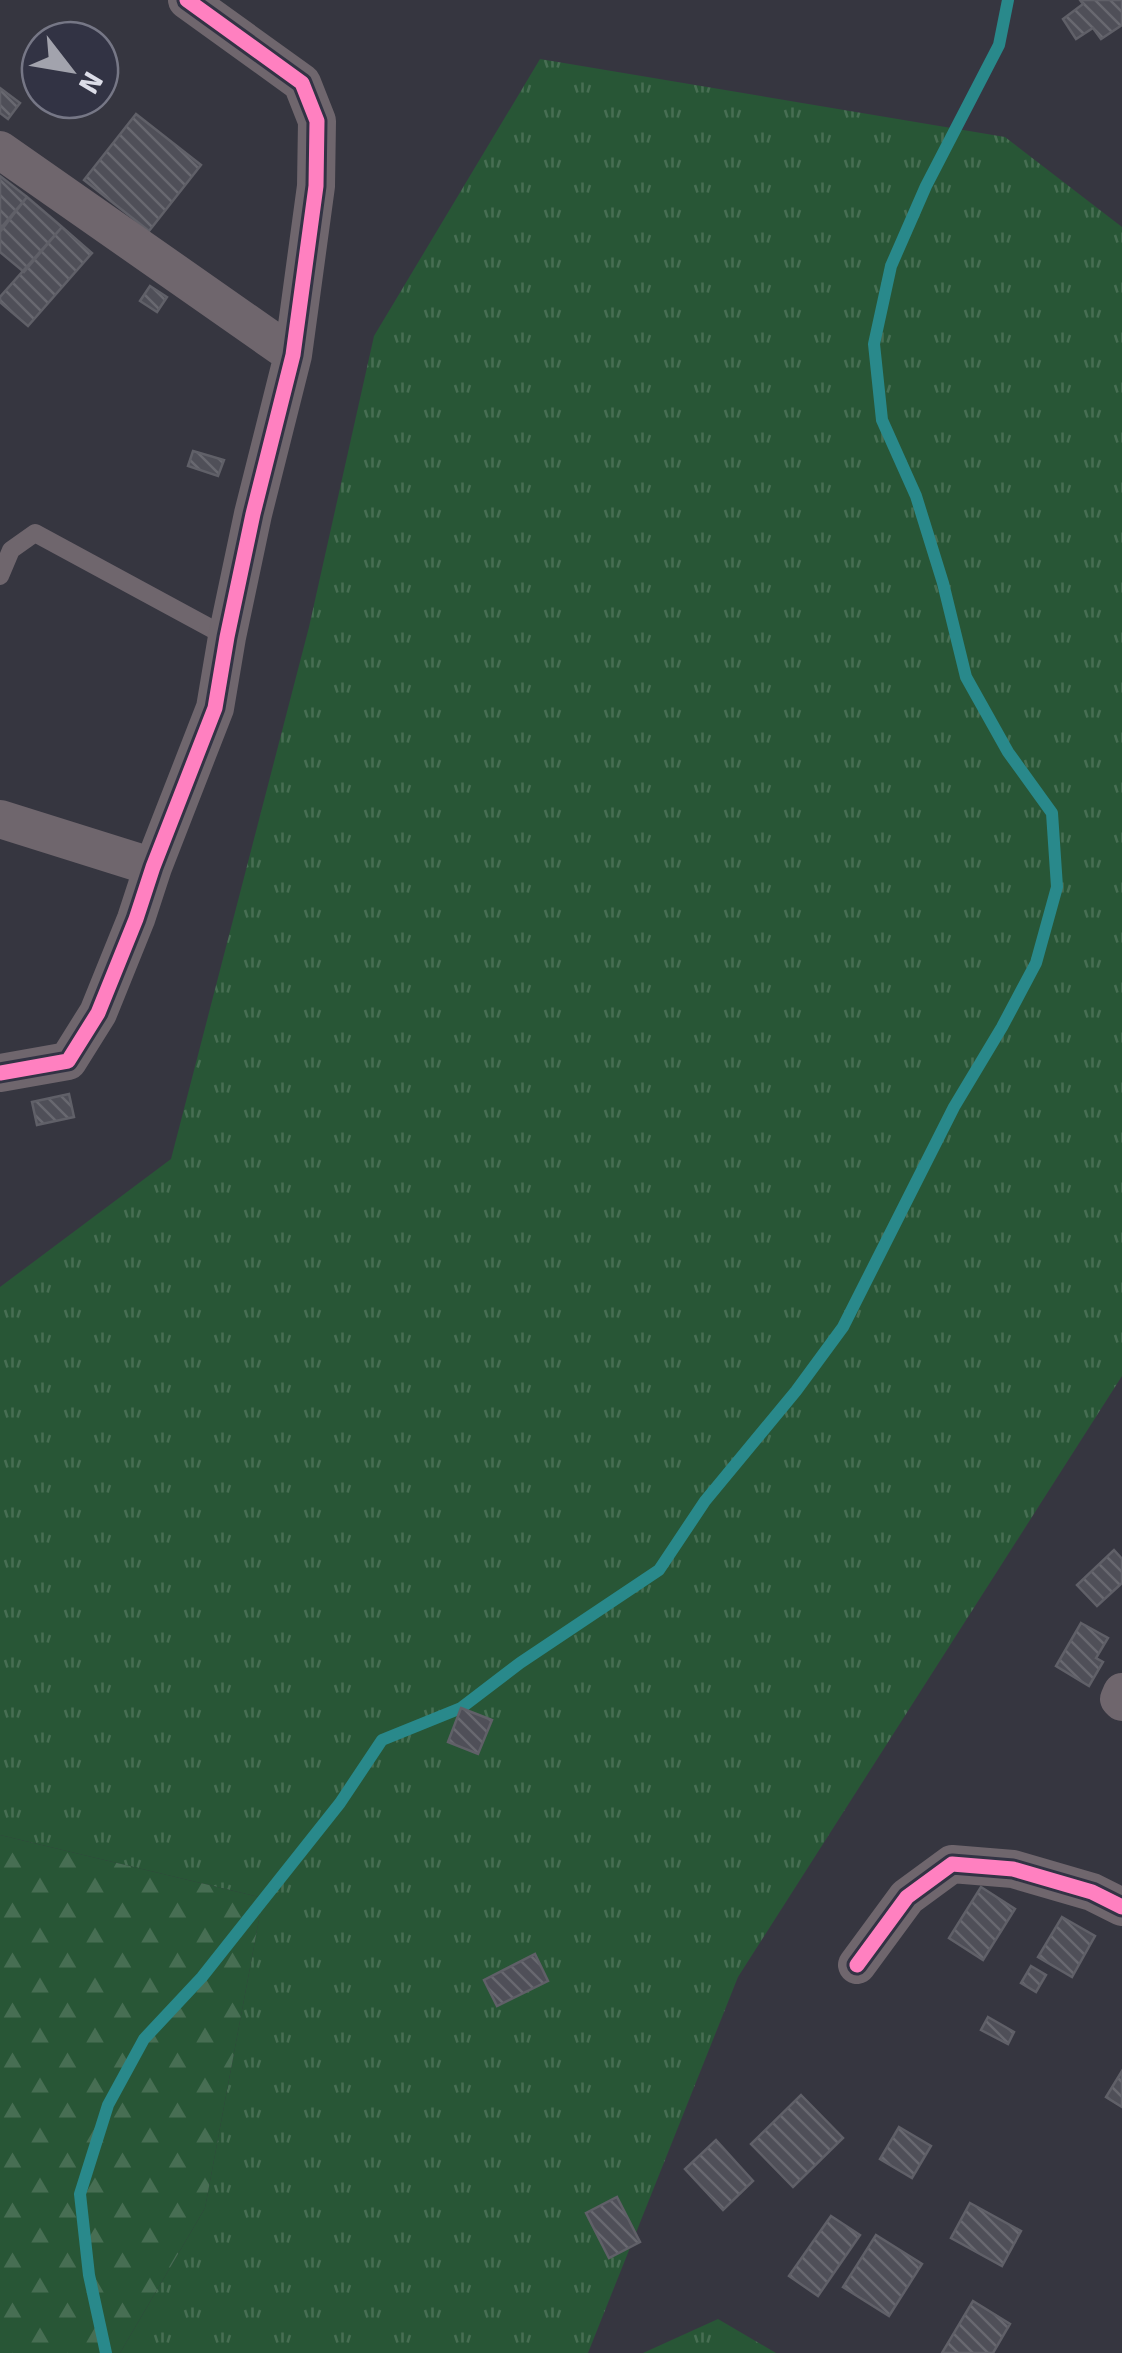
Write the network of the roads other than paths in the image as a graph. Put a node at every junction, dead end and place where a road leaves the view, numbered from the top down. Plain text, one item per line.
1 (187, 0) edge
2 (0, 150) edge
3 (293, 355) junction
4 (0, 576) edge
5 (227, 637) junction
6 (0, 819) edge
7 (152, 867) junction
8 (0, 1072) edge
9 (1122, 1692) edge
10 (1122, 1702) edge
11 (1122, 1906) edge
12 (857, 1965) dead end

1 - 3 street
2 - 3 street
3 - 5 street
4 - 5 lane
5 - 7 street
6 - 7 street
7 - 8 street
9 - 10 street
11 - 12 street

